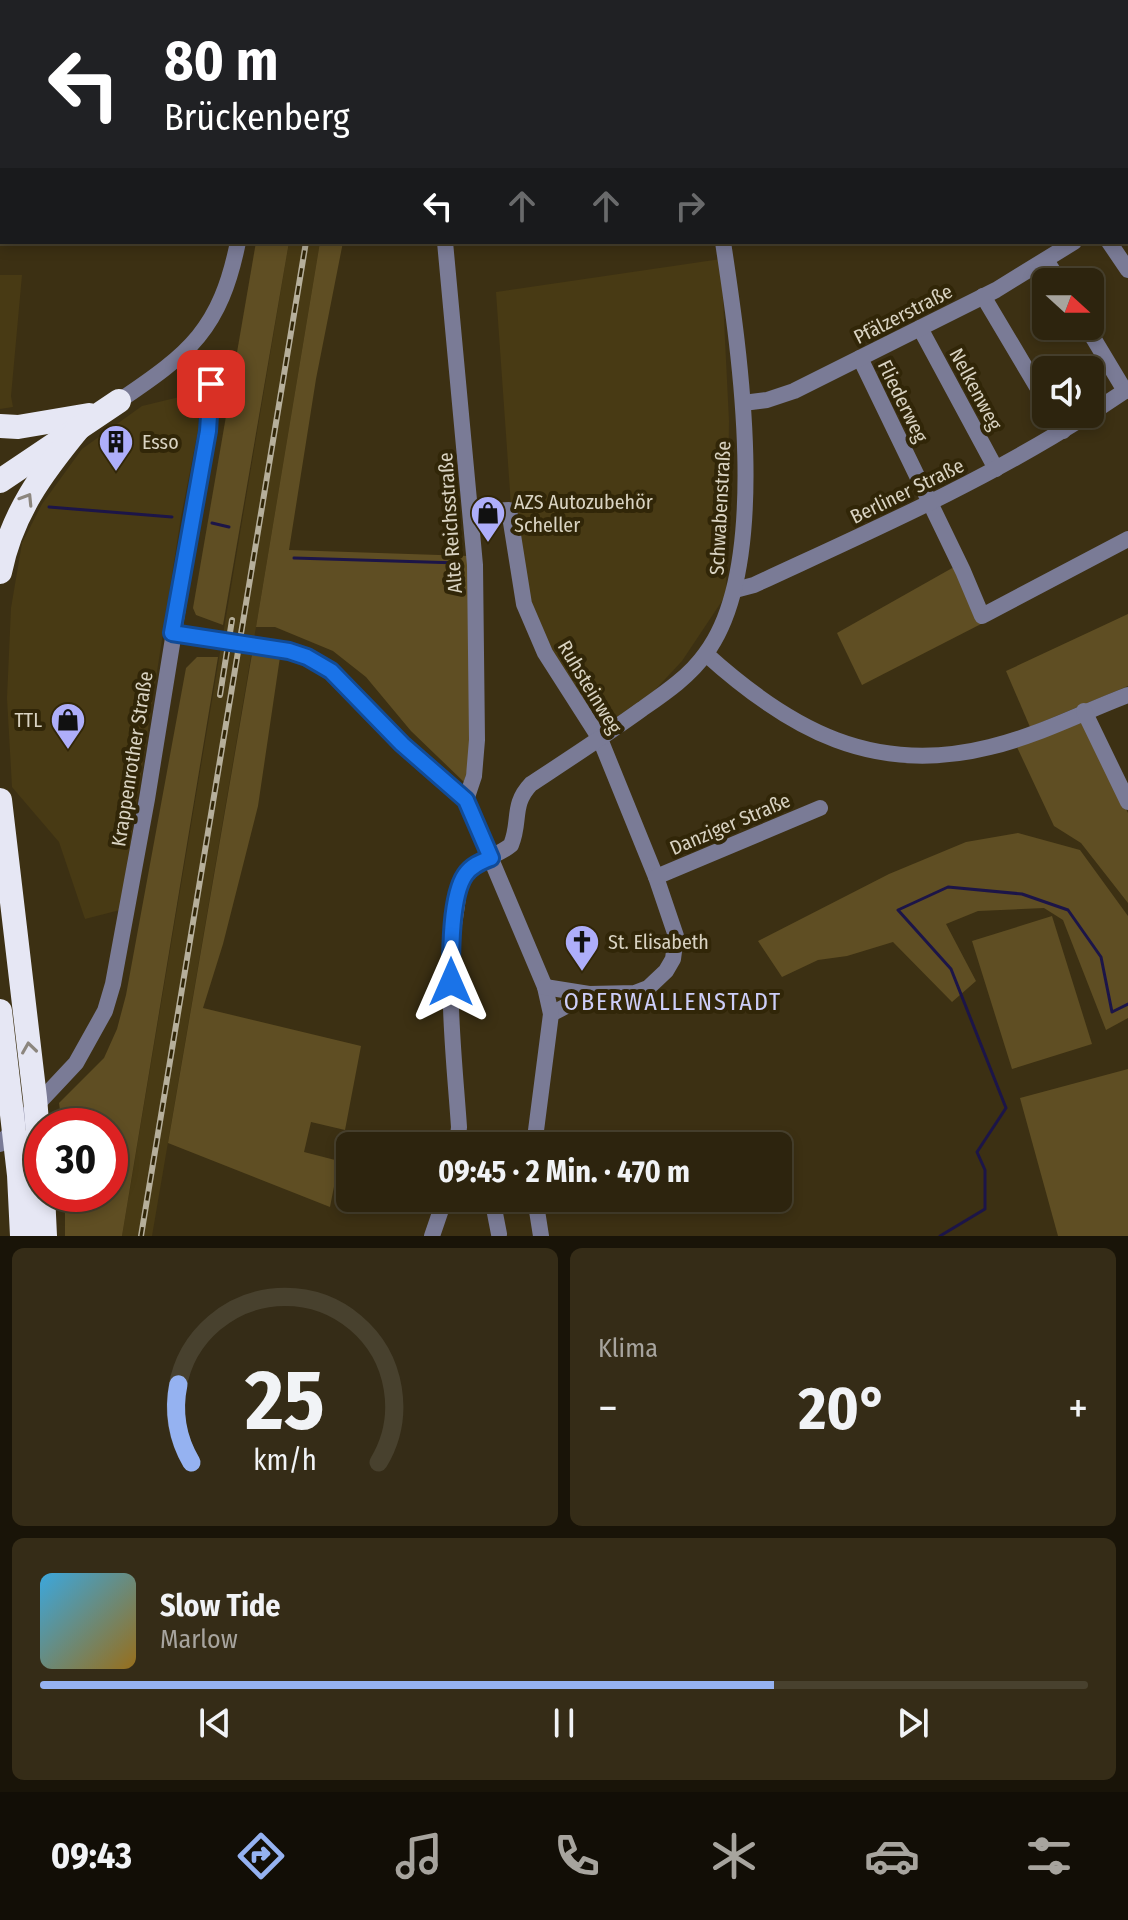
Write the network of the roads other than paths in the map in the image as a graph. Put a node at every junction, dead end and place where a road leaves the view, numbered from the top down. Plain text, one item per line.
1 (237, 244) edge
2 (445, 244) edge
3 (723, 244) edge
4 (1071, 244) edge
5 (1110, 244) edge
6 (1046, 260) junction
7 (1051, 268) edge
8 (1128, 270) edge
9 (983, 296) junction
10 (920, 328) junction
11 (1095, 340) edge
12 (188, 351) junction
13 (860, 358) junction
14 (1032, 378) edge
15 (1127, 390) edge
16 (743, 403) junction
17 (1104, 405) edge
18 (111, 407) junction
19 (0, 426) edge
20 (79, 428) junction
21 (1061, 428) edge
22 (1068, 428) edge
23 (1063, 431) junction
24 (996, 469) junction
25 (0, 481) edge
26 (930, 504) junction
27 (472, 512) junction
28 (1128, 539) edge
29 (0, 572) edge
30 (735, 590) junction
31 (172, 633) junction
32 (706, 654) junction
33 (1128, 695) edge
34 (1084, 711) junction
35 (600, 739) junction
36 (0, 800) edge
37 (466, 800) junction
38 (1128, 802) edge
39 (820, 808) dead end
40 (491, 858) junction
41 (656, 877) junction
42 (0, 898) edge
43 (545, 987) junction
44 (589, 994) junction
45 (21, 996) junction
46 (0, 1011) edge
47 (551, 1014) junction
48 (0, 1037) edge
49 (7, 1063) junction
50 (36, 1108) edge
51 (459, 1127) junction
52 (458, 1132) edge
53 (462, 1132) edge
54 (536, 1132) edge
55 (0, 1144) edge
56 (44, 1212) edge
57 (440, 1212) edge
58 (495, 1212) edge
59 (537, 1212) edge
60 (499, 1235) edge
61 (22, 1236) edge
62 (45, 1236) edge
63 (432, 1236) edge
64 (541, 1236) edge

1 - 12 street
2 - 27 street, Alte Reichsstraße
3 - 16 street, Schwabenstraße
4 - 6 street, Pfälzerstraße
5 - 8 street
6 - 7 street
6 - 9 street, Pfälzerstraße
9 - 10 street, Pfälzerstraße
9 - 14 street
10 - 13 street, Pfälzerstraße
10 - 24 street, Nelkenweg
11 - 15 street
12 - 18 street
12 - 31 street, Krappenrother Straße
13 - 16 street, Pfälzerstraße
13 - 26 street, Fliederweg
15 - 17 street, Berliner Straße
16 - 30 street, Schwabenstraße
18 - 19 highway
18 - 20 highway
20 - 25 highway
29 -> 20 highway
21 - 23 street
22 - 23 street, Berliner Straße
23 - 24 street, Berliner Straße
24 - 26 street, Berliner Straße
26 - 28 street, Fliederweg
26 - 30 street, Berliner Straße
27 - 35 street, Ruhsteinweg
27 - 37 street, Alte Reichsstraße
30 - 32 street, Schwabenstraße
31 - 37 street
31 - 55 street, Krappenrother Straße
32 - 34 street
32 - 35 street, Schwabenstraße
33 - 34 street
34 - 38 street
35 - 40 street, Schwabenstraße
35 - 41 street, Ruhsteinweg
36 - 45 highway
37 - 40 street
39 - 41 street, Danziger Straße
40 - 43 street
40 - 51 street
41 - 44 street, Ruhsteinweg
42 - 45 highway
43 - 44 street
43 - 47 street
44 - 47 street
50 -> 45 highway
46 - 49 highway
47 - 54 street
48 - 49 highway
49 - 61 highway
51 - 52 street
51 - 53 street
56 - 62 highway
57 - 63 street
58 - 60 street
59 - 64 street

